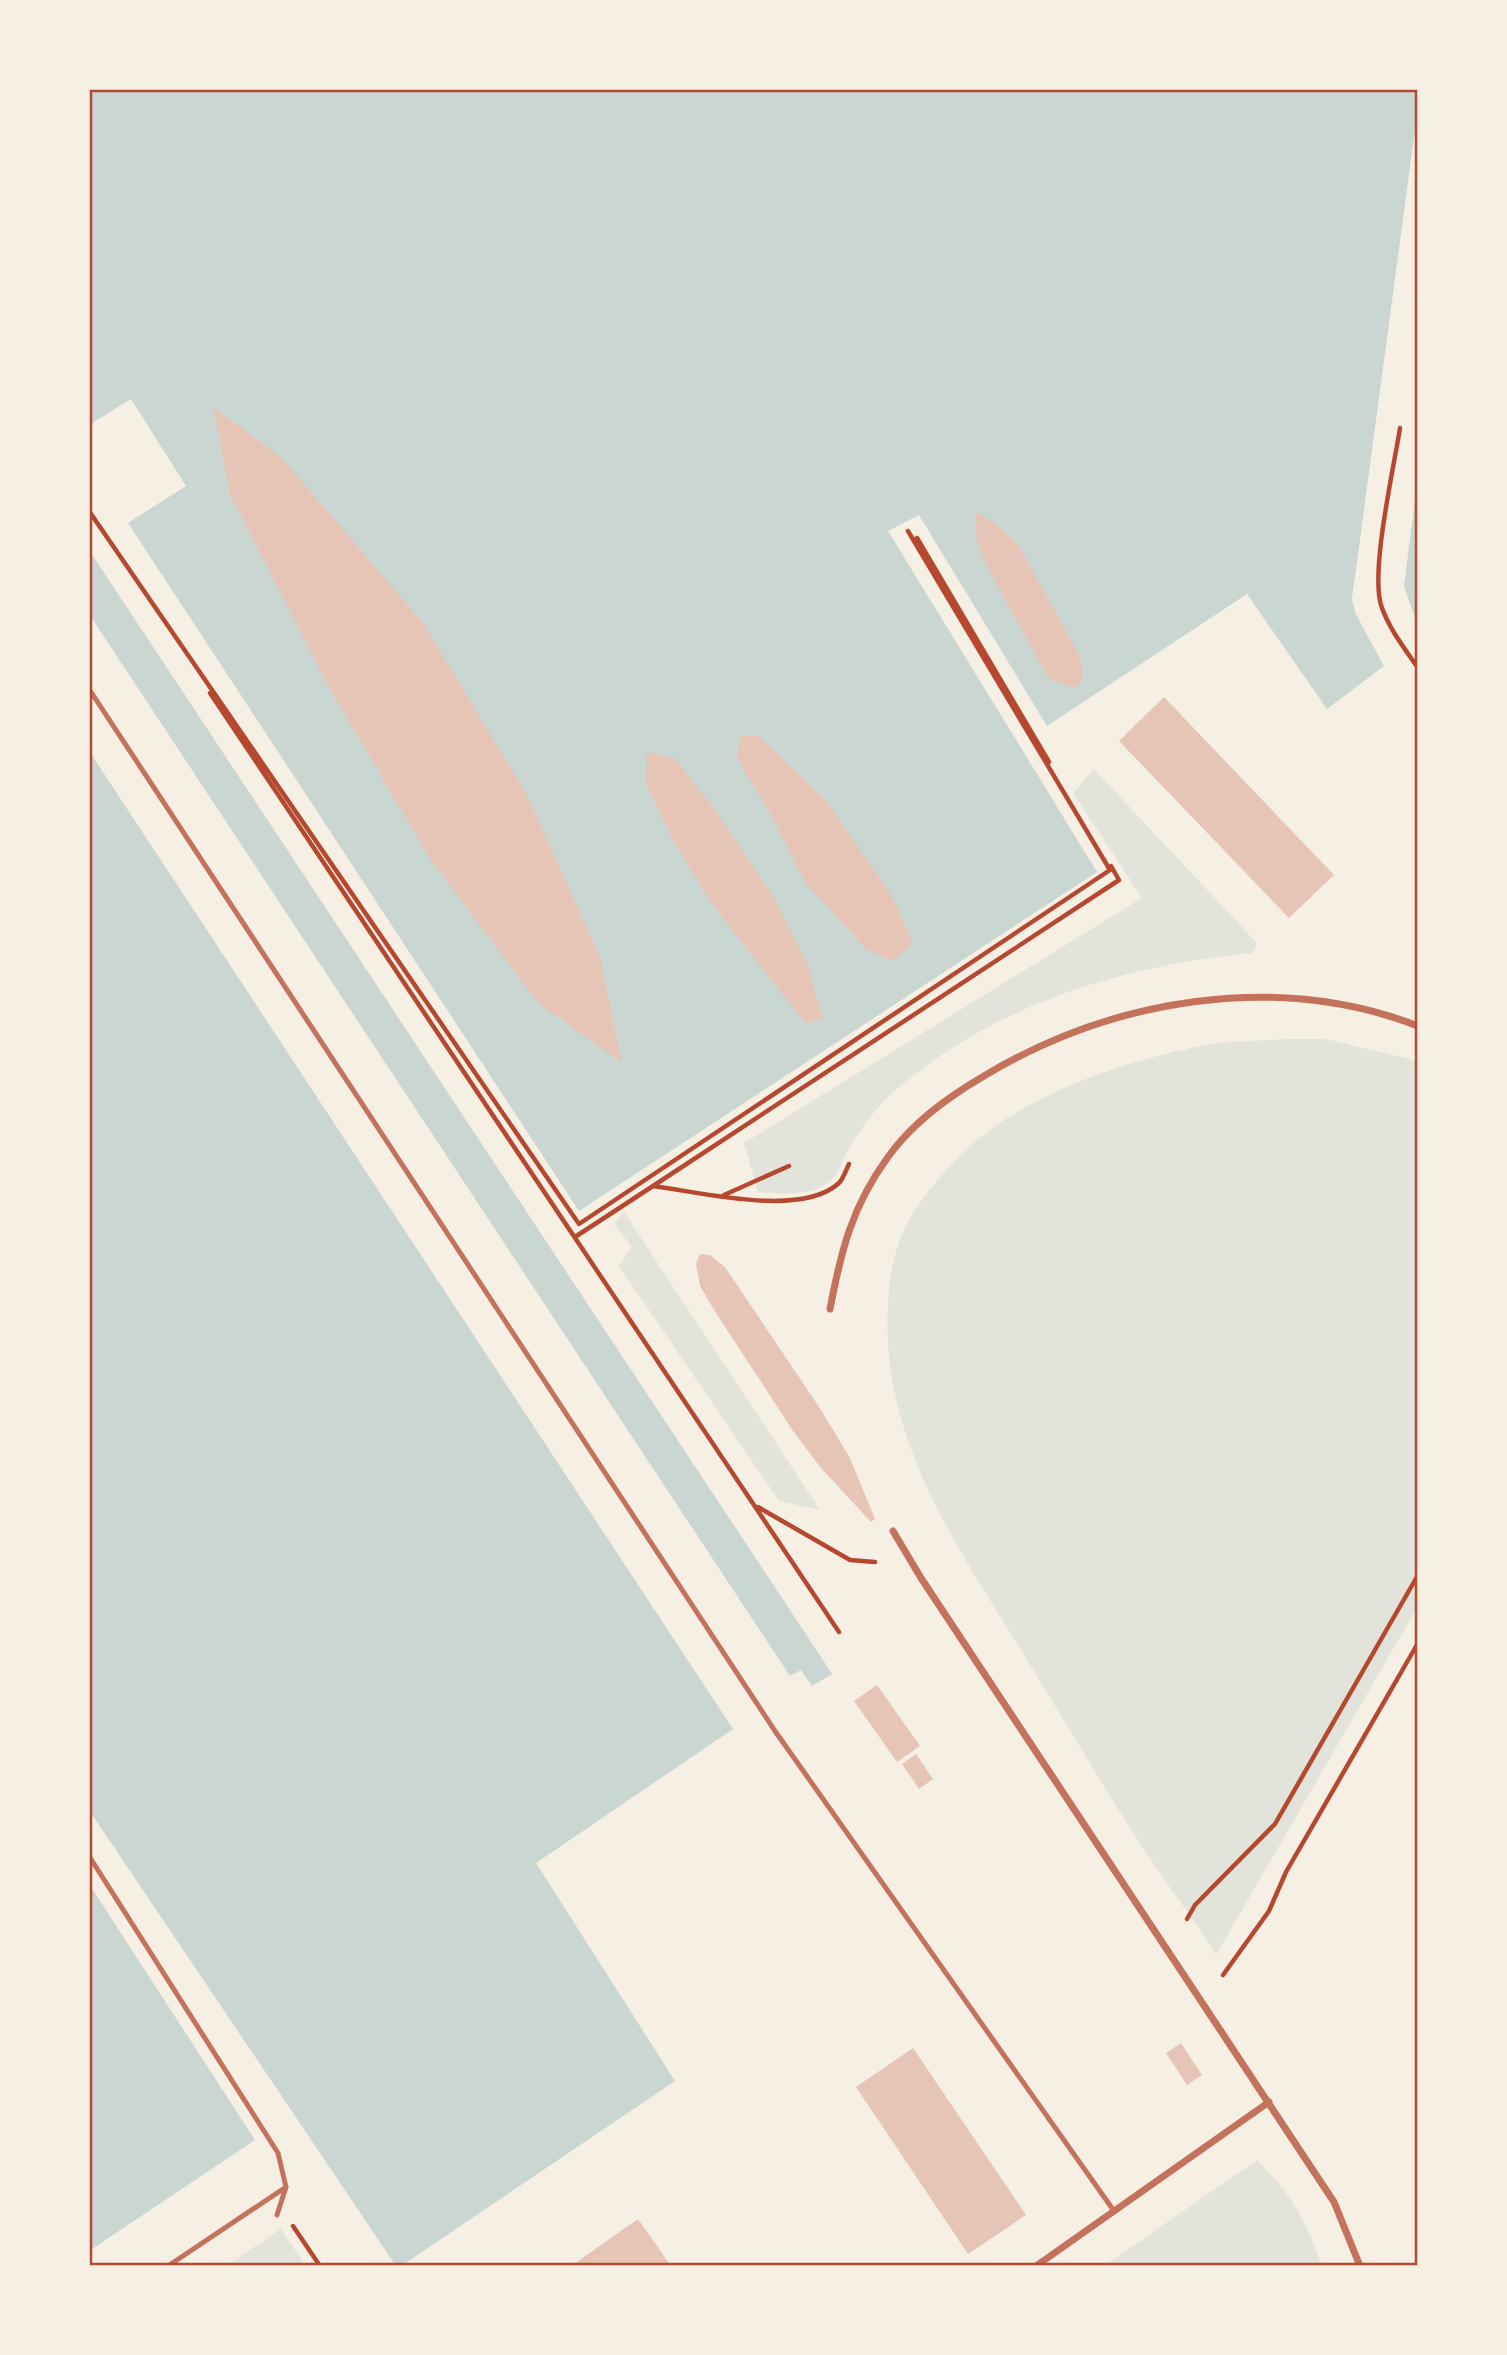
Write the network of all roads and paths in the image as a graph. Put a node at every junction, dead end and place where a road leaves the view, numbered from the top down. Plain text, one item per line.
1 (1400, 428) dead end
2 (89, 511) edge
3 (908, 531) dead end
4 (916, 538) dead end
5 (1418, 668) edge
6 (89, 690) edge
7 (1418, 1026) edge
8 (849, 1164) dead end
9 (789, 1166) dead end
10 (653, 1186) junction
11 (723, 1196) junction
12 (575, 1237) junction
13 (830, 1309) dead end
14 (757, 1506) junction
15 (893, 1531) dead end
16 (875, 1562) dead end
17 (1418, 1575) edge
18 (839, 1632) dead end
19 (1418, 1643) edge
20 (89, 1856) edge
21 (1187, 1919) dead end
22 (1223, 1975) dead end
23 (1269, 2102) junction
24 (286, 2187) junction
25 (1114, 2211) junction
26 (277, 2215) joint
27 (169, 2266) edge
28 (320, 2266) edge
29 (1035, 2266) edge
30 (1360, 2266) edge

1 - 5 path
2 - 3 path
2 - 12 path
4 - 10 path
6 - 25 lane
7 - 13 street
8 - 11 path
9 - 11 path
10 - 11 path
10 - 12 path
12 - 14 path
14 - 16 path
14 - 18 path
15 - 23 street
17 - 21 path
19 - 22 path
20 - 24 lane
23 - 25 street
23 - 30 street
24 - 26 lane
24 - 27 lane
25 - 29 street
26 - 28 path

